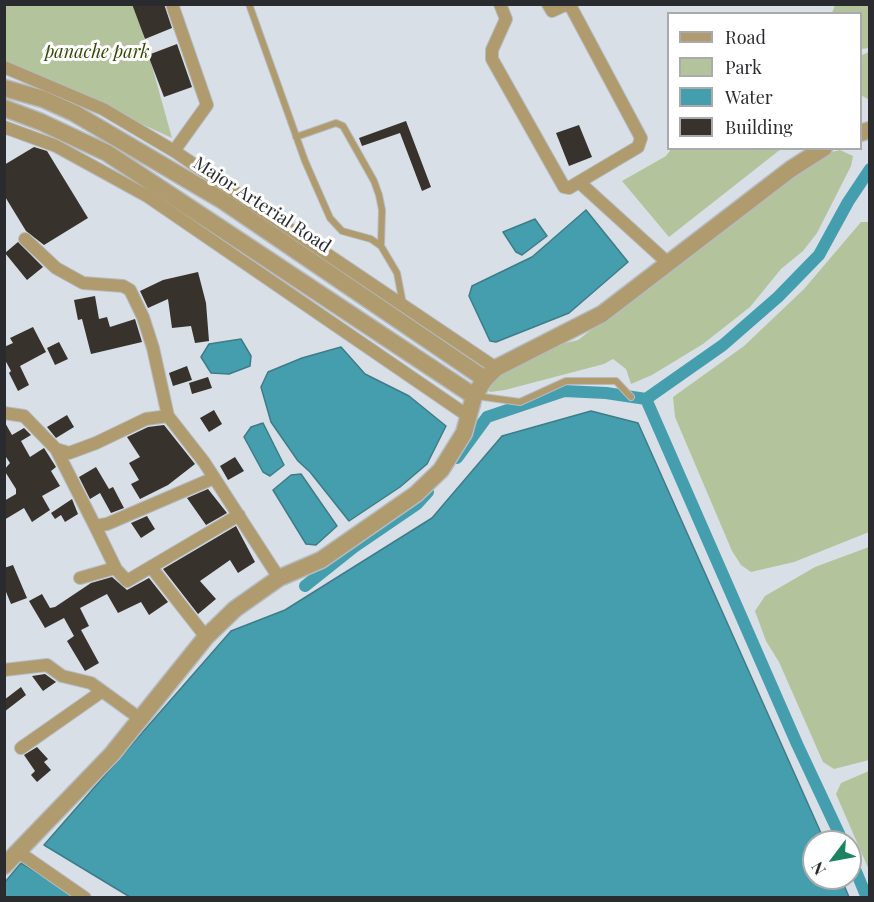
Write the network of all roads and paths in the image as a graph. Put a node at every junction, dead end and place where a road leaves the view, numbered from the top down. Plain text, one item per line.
1 (172, 4) edge
2 (249, 4) edge
3 (500, 4) edge
4 (548, 4) edge
5 (4, 67) edge
6 (4, 88) edge
7 (4, 108) edge
8 (4, 127) edge
9 (296, 137) junction
10 (821, 150) edge
11 (174, 151) junction
12 (579, 182) junction
13 (25, 238) dead end
14 (381, 246) junction
15 (668, 263) junction
16 (403, 304) junction
17 (491, 374) junction
18 (474, 396) junction
19 (631, 397) dead end
20 (4, 413) edge
21 (168, 416) junction
22 (468, 416) junction
23 (56, 449) junction
24 (214, 478) junction
25 (239, 515) junction
26 (95, 526) junction
27 (151, 567) junction
28 (116, 569) junction
29 (80, 578) dead end
30 (279, 578) junction
31 (206, 637) junction
32 (4, 670) edge
33 (101, 692) junction
34 (142, 720) junction
35 (21, 748) dead end
36 (20, 853) junction
37 (4, 866) edge
38 (86, 897) edge

1 - 11 street
2 - 9 lane
3 - 12 street
4 - 12 street
5 - 11 street
6 - 17 street, Major Arterial Road
7 - 18 street
8 - 22 street
9 - 14 lane
9 - 14 lane
10 - 15 street
11 - 16 street
12 - 15 street
13 - 21 street
14 - 16 lane
15 - 17 street
16 - 17 street
17 - 18 street
18 - 19 lane
18 - 22 street
20 - 23 street
21 - 23 street
21 - 24 street
22 - 30 street
23 - 26 street
24 - 25 street
24 - 26 street
25 - 27 street
25 - 30 street
26 - 28 street
27 - 28 street
27 - 31 street
28 - 29 street
30 - 31 street
31 - 34 street
32 - 33 street
33 - 34 street
33 - 35 street
34 - 36 street
36 - 37 street
36 - 38 street

